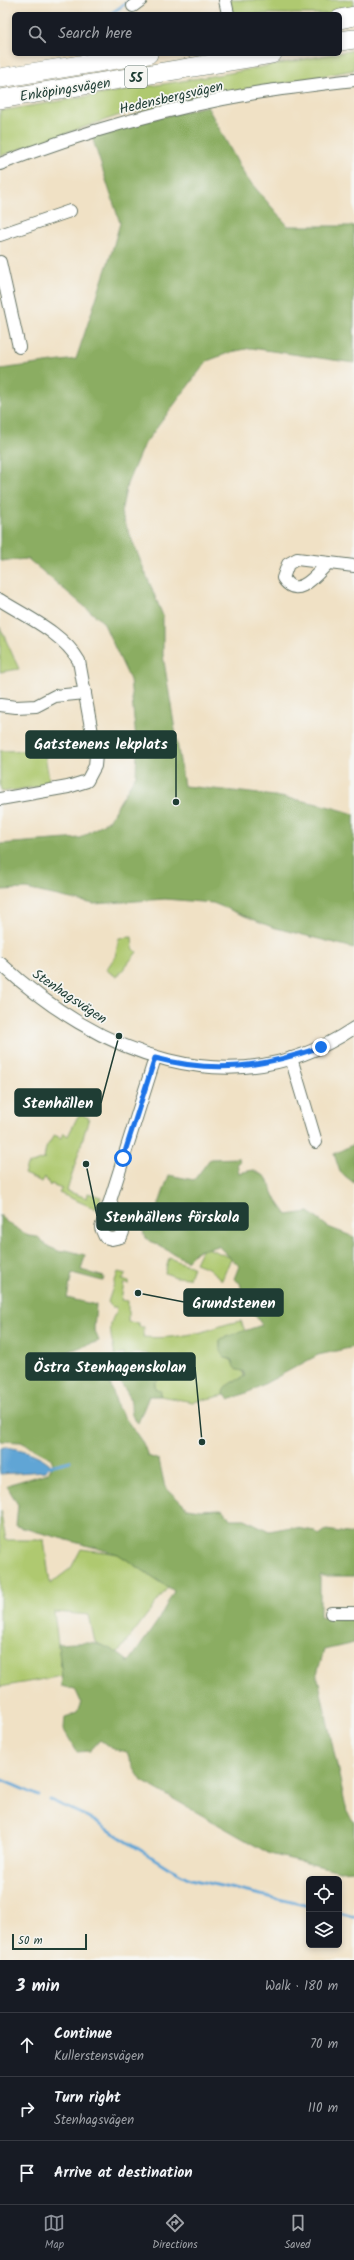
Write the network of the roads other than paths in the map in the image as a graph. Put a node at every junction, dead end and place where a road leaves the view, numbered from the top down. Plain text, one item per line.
1 (225, 0) edge
2 (228, 12) edge
3 (354, 16) edge
4 (342, 18) edge
5 (354, 39) edge
6 (342, 42) edge
7 (136, 56) edge
8 (249, 56) edge
9 (238, 57) edge
10 (0, 78) edge
11 (354, 80) edge
12 (0, 100) edge
13 (0, 164) edge
14 (70, 211) dead end
15 (0, 235) edge
16 (0, 262) edge
17 (6, 310) edge
18 (19, 347) dead end
19 (328, 563) dead end
20 (354, 566) edge
21 (0, 600) edge
22 (85, 693) junction
23 (0, 705) edge
24 (0, 799) edge
25 (0, 963) edge
26 (354, 1028) edge
27 (155, 1058) junction
28 (291, 1058) junction
29 (316, 1142) dead end
30 (110, 1201) dead end
31 (331, 1612) dead end
32 (354, 1614) edge

1 - 2 street
3 - 4 main road
5 - 6 main road
7 - 10 main road, Enköpingsvägen / 55
8 - 9 main road, Enköpingsvägen / 55
9 - 12 main road, Enköpingsvägen / 55
11 - 13 street, Hedensbergsvägen
14 - 15 street
16 - 17 street
17 - 18 street
19 - 20 street
21 - 22 street
22 - 23 street
22 - 24 street
25 - 27 street, Stenhagsvägen
26 - 28 street, Stenhagsvägen
27 - 28 street, Stenhagsvägen
27 - 30 street
28 - 29 street
31 - 32 street

